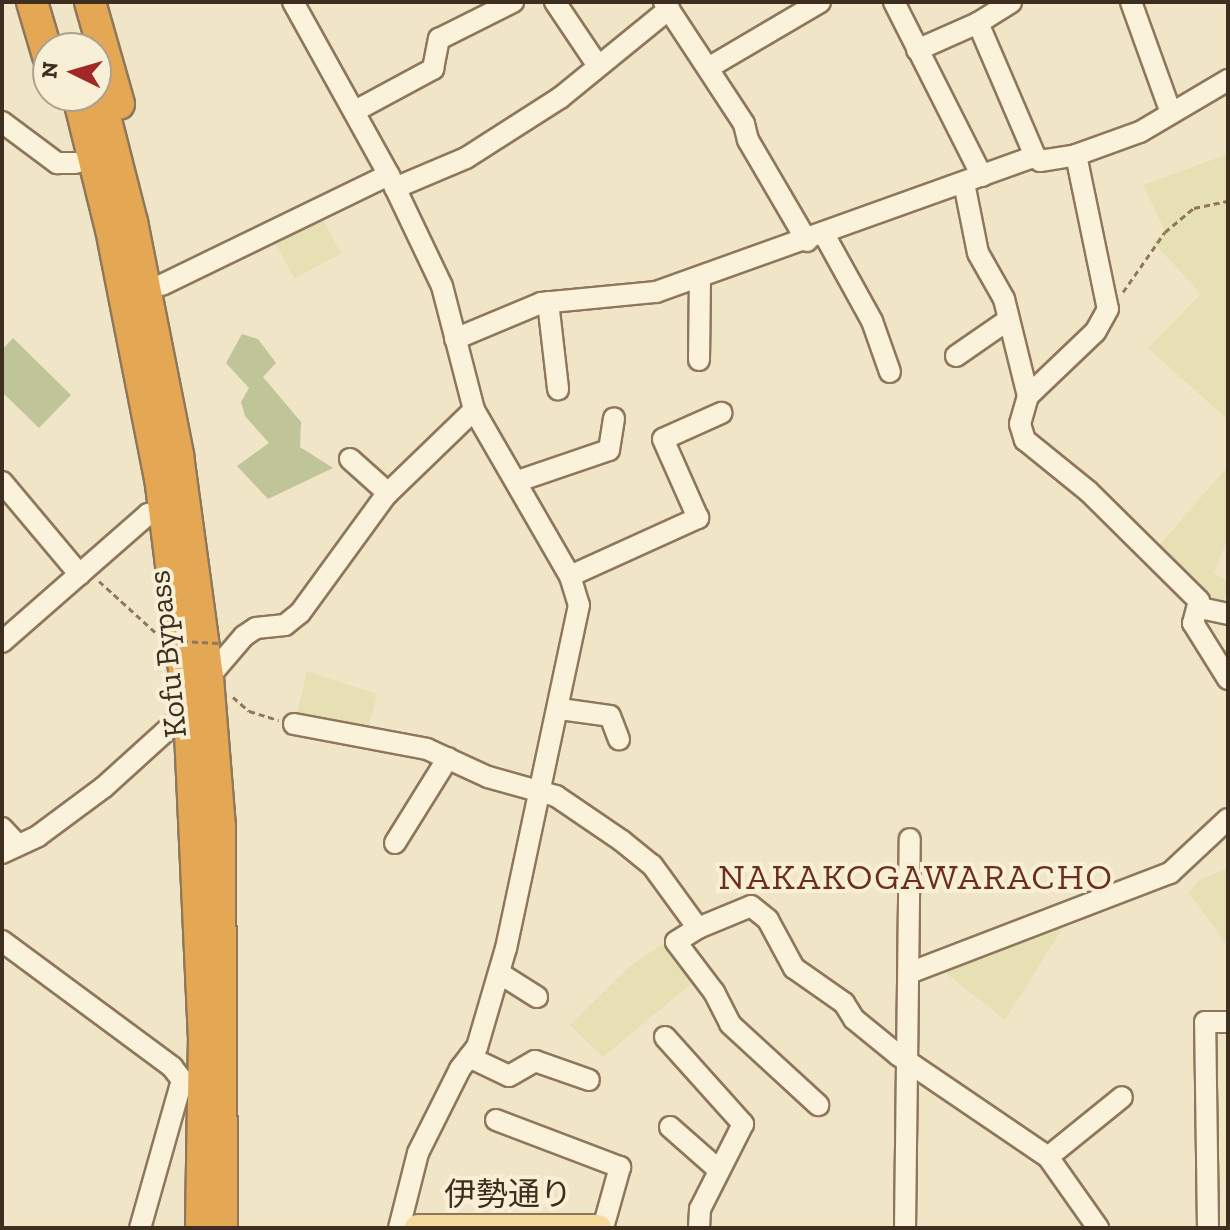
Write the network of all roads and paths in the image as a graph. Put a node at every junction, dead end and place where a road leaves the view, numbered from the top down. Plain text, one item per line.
1 (32, 2) edge
2 (51, 2) edge
3 (74, 2) edge
4 (90, 2) edge
5 (293, 2) edge
6 (513, 2) edge
7 (555, 2) edge
8 (820, 2) edge
9 (894, 2) edge
10 (1011, 2) edge
11 (1131, 2) edge
12 (667, 5) edge
13 (978, 23) junction
14 (41, 32) edge
15 (61, 32) edge
16 (83, 32) edge
17 (917, 50) junction
18 (598, 66) junction
19 (708, 68) junction
20 (1228, 80) edge
21 (355, 111) junction
22 (62, 112) edge
23 (83, 112) edge
24 (101, 112) edge
25 (1171, 113) junction
26 (2, 122) edge
27 (1076, 155) junction
28 (1035, 156) junction
29 (76, 163) junction
30 (973, 179) junction
31 (392, 181) junction
32 (1228, 201) edge
33 (121, 225) junction
34 (816, 238) junction
35 (700, 278) junction
36 (162, 285) junction
37 (548, 302) junction
38 (1108, 309) junction
39 (1008, 320) junction
40 (455, 339) junction
41 (956, 356) dead end
42 (699, 360) dead end
43 (890, 372) dead end
44 (558, 389) dead end
45 (1028, 396) junction
46 (474, 410) junction
47 (721, 413) dead end
48 (614, 418) dead end
49 (178, 455) junction
50 (350, 459) dead end
51 (518, 481) junction
52 (2, 482) edge
53 (388, 493) junction
54 (163, 497) junction
55 (84, 573) junction
56 (570, 576) junction
57 (1205, 609) dead end
58 (1228, 614) edge
59 (2, 642) edge
60 (219, 643) dead end
61 (1228, 679) edge
62 (202, 692) junction
63 (560, 709) junction
64 (294, 724) joint
65 (619, 739) dead end
66 (448, 758) junction
67 (542, 791) junction
68 (1228, 819) edge
69 (2, 828) edge
70 (910, 839) dead end
71 (395, 843) dead end
72 (10, 849) edge
73 (698, 928) junction
74 (2, 941) edge
75 (499, 973) junction
76 (909, 973) junction
77 (537, 997) dead end
78 (1228, 1022) edge
79 (665, 1037) dead end
80 (469, 1057) junction
81 (908, 1059) junction
82 (589, 1080) dead end
83 (1122, 1097) dead end
84 (818, 1105) dead end
85 (496, 1120) dead end
86 (670, 1127) dead end
87 (1048, 1157) junction
88 (719, 1170) junction
89 (140, 1228) edge
90 (201, 1228) edge
91 (222, 1228) edge
92 (399, 1228) edge
93 (418, 1228) edge
94 (484, 1228) edge
95 (598, 1228) edge
96 (699, 1228) edge
97 (905, 1228) edge
98 (1098, 1228) edge
99 (1208, 1228) edge

1 - 14 highway
2 - 15 highway
3 - 16 highway
4 - 36 highway
5 - 21 street
6 - 21 street
7 - 18 street
8 - 19 street
9 - 17 street
10 - 13 street
11 - 25 street
12 - 18 street
12 - 19 street
13 - 17 street
13 - 28 street
17 - 30 street
18 - 31 street
19 - 34 street
20 - 25 street
21 - 31 street
22 - 29 highway
23 - 33 highway, Kofu Bypass
24 - 33 highway, Kofu Bypass
25 - 27 street
26 - 29 street
27 - 28 street
27 - 38 street
28 - 30 street
29 - 54 highway
30 - 34 street
30 - 39 street
31 - 36 street
31 - 40 street
32 - 38 path
33 - 49 highway, Kofu Bypass
33 - 54 highway, Kofu Bypass
34 - 35 street
34 - 43 street
35 - 37 street
35 - 42 street
36 - 49 highway
37 - 40 street
37 - 44 street
38 - 45 street
39 - 41 street
39 - 45 street
40 - 46 street
45 - 61 street
46 - 51 street
46 - 53 street
47 - 56 street
48 - 51 street
49 - 62 highway, Kofu Bypass
50 - 53 street
51 - 56 street
52 - 55 street
53 - 62 street
54 - 55 street
54 - 62 highway, Kofu Bypass
55 - 59 street
55 - 60 path, bridge
56 - 63 street
57 - 58 street
62 - 64 path
62 - 72 street
62 - 90 highway, Kofu Bypass
62 - 91 highway, Kofu Bypass
63 - 65 street
63 - 67 street
64 - 66 street
66 - 67 street
66 - 71 street
67 - 73 street
67 - 75 street
68 - 76 street
69 - 72 street
70 - 76 street
73 - 81 street
73 - 84 street
74 - 89 street
75 - 77 street
75 - 80 street
76 - 81 street
78 - 99 street
79 - 88 street
80 - 82 street
80 - 92 street
81 - 87 street
81 - 97 street
83 - 87 street
85 - 95 street
86 - 88 street
87 - 98 street
88 - 96 street
93 - 94 main road, 伊勢通り
94 - 95 main road, 伊勢通り

